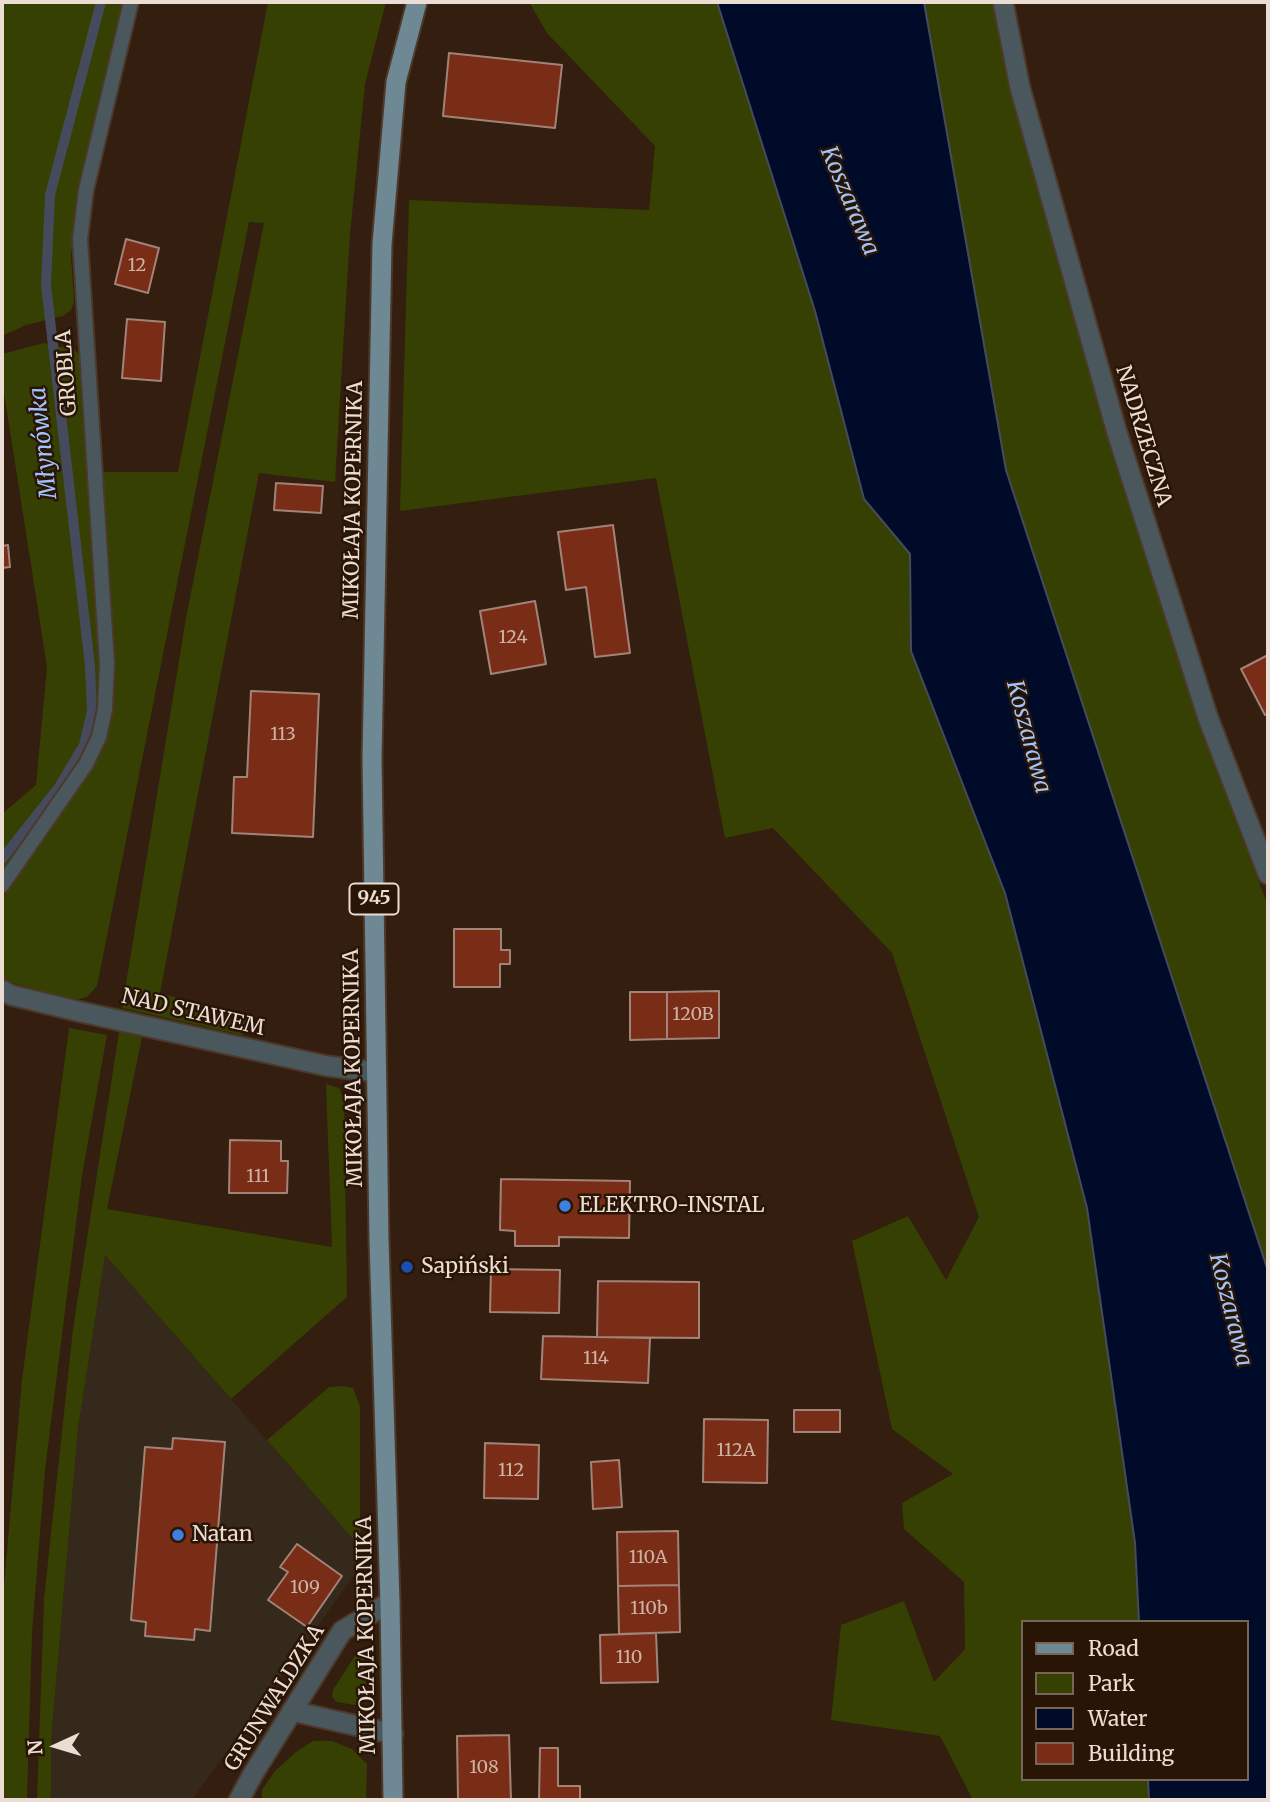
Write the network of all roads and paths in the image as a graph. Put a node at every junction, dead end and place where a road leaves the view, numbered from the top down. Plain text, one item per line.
1 (131, 2) edge
2 (417, 2) edge
3 (1003, 2) edge
4 (1268, 874) edge
5 (2, 885) edge
6 (2, 990) edge
7 (376, 1072) junction
8 (390, 1602) junction
9 (292, 1711) junction
10 (393, 1734) junction
11 (239, 1800) edge
12 (393, 1800) edge

1 - 5 lane, GROBLA
2 - 7 main road, MIKOŁAJA KOPERNIKA / 945
3 - 4 street, NADRZECZNA
6 - 7 street, NAD STAWEM
7 - 8 main road, MIKOŁAJA KOPERNIKA / 945
8 - 9 street, GRUNWALDZKA
8 - 10 main road, MIKOŁAJA KOPERNIKA / 945
9 - 10 street
9 - 11 street, GRUNWALDZKA
10 - 12 main road, MIKOŁAJA KOPERNIKA / 945

